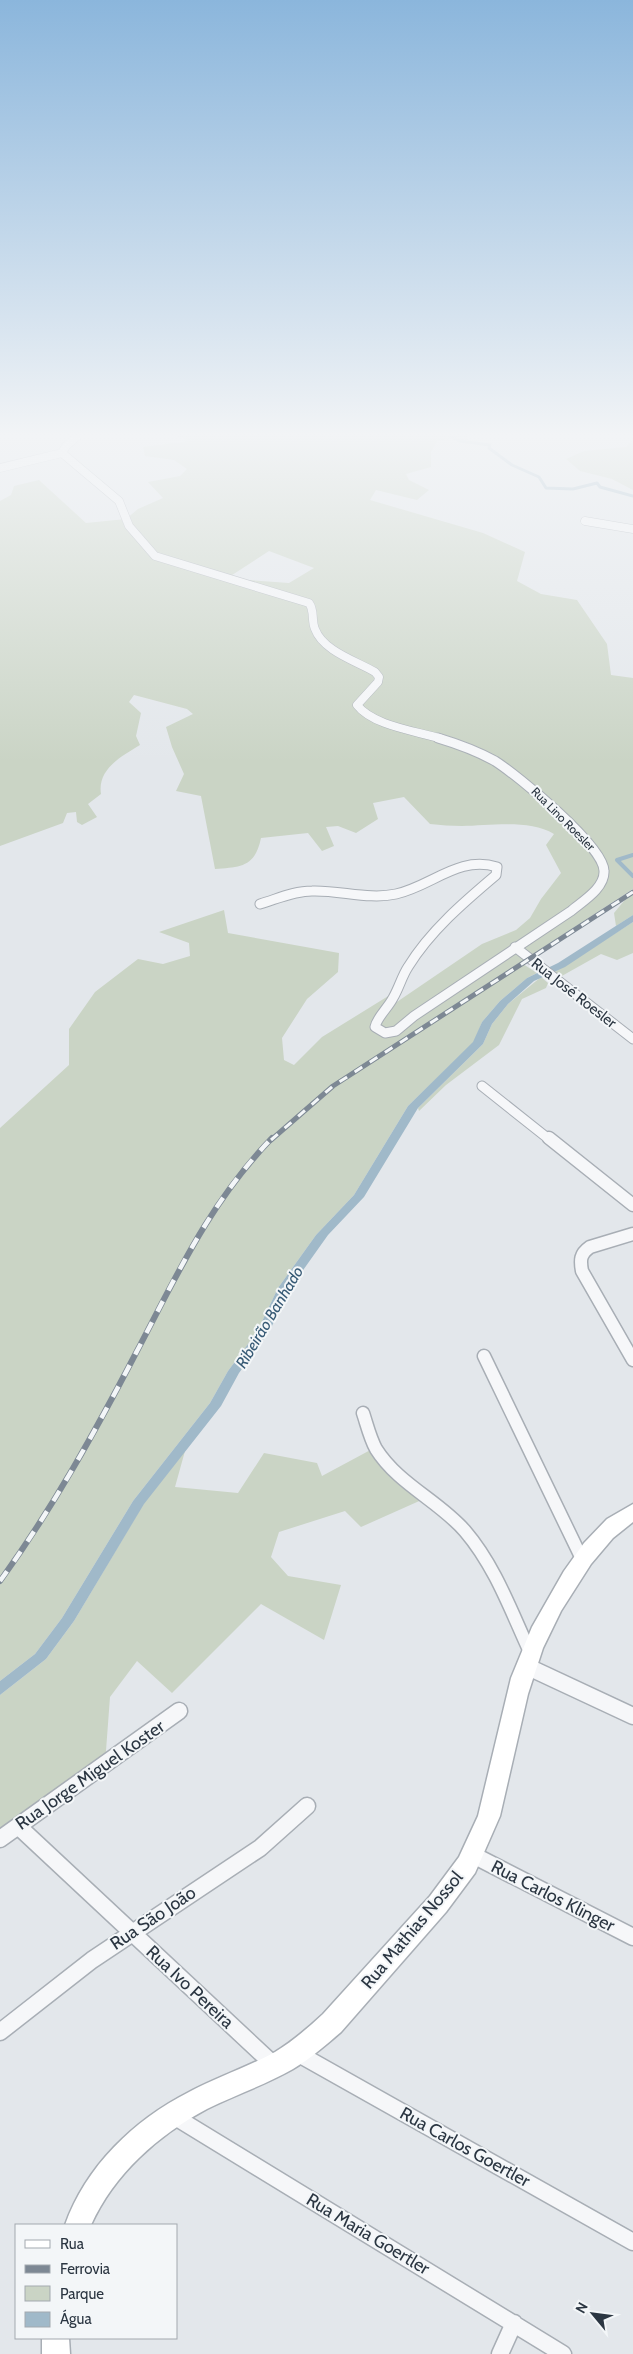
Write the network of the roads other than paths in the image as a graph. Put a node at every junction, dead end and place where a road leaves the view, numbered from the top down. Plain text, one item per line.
1 (143, 543) edge
2 (260, 904) dead end
3 (515, 947) junction
4 (633, 1039) edge
5 (482, 1086) dead end
6 (633, 1205) edge
7 (633, 1234) edge
8 (484, 1356) dead end
9 (633, 1360) edge
10 (362, 1413) dead end
11 (633, 1512) edge
12 (583, 1561) junction
13 (528, 1659) junction
14 (179, 1711) dead end
15 (632, 1714) edge
16 (307, 1806) dead end
17 (18, 1826) junction
18 (0, 1839) edge
19 (473, 1855) junction
20 (132, 1932) junction
21 (633, 1937) edge
22 (0, 2032) edge
23 (297, 2053) junction
24 (275, 2066) junction
25 (172, 2115) junction
26 (79, 2224) edge
27 (633, 2242) edge
28 (514, 2324) junction
29 (56, 2339) edge
30 (56, 2354) edge
31 (500, 2354) edge
32 (564, 2354) edge

1 - 3 street, Rua Lino Roesler
2 - 3 street, Rua Lino Roesler
3 - 4 street, Rua José Roesler
5 - 6 street
7 - 9 street
8 - 12 street
10 - 13 street
11 - 12 street, Rua Mathias Nossol
12 - 13 street, Rua Mathias Nossol
13 - 15 street
13 - 19 street, Rua Mathias Nossol
14 - 17 street, Rua Jorge Miguel Koster
16 - 20 street, Rua São João
17 - 18 street, Rua Jorge Miguel Koster
17 - 20 street, Rua Ivo Pereira
19 - 21 street, Rua Carlos Klinger
19 - 23 street, Rua Mathias Nossol
20 - 22 street, Rua São João
20 - 24 street, Rua Ivo Pereira
23 - 24 street, Rua Mathias Nossol
23 - 27 street, Rua Carlos Goertler
24 - 25 street, Rua Mathias Nossol
25 - 26 street, Rua Mathias Nossol
25 - 28 street, Rua Maria Goertler
28 - 31 street
28 - 32 street, Rua Maria Goertler
29 - 30 street

